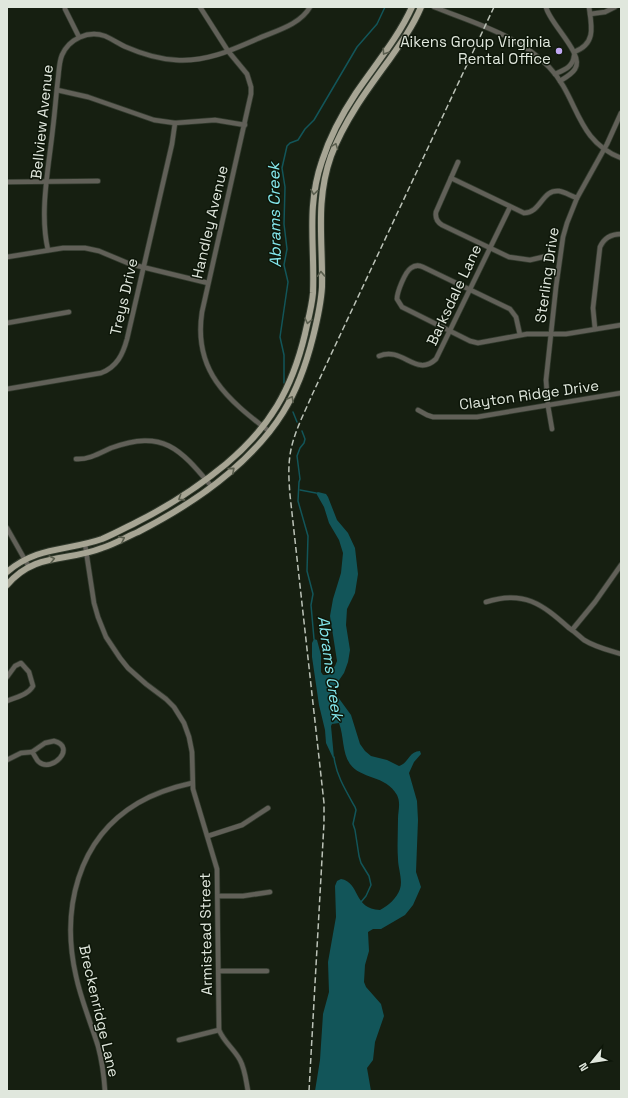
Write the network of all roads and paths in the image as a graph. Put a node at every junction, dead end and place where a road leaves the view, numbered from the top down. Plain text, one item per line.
1 (200, 7) edge
2 (310, 7) edge
3 (412, 7) edge
4 (421, 7) edge
5 (434, 7) edge
6 (546, 7) edge
7 (589, 7) edge
8 (615, 7) edge
9 (66, 9) dead end
10 (590, 14) junction
11 (79, 37) junction
12 (228, 51) junction
13 (574, 52) junction
14 (555, 74) junction
15 (560, 81) junction
16 (57, 90) junction
17 (621, 113) edge
18 (175, 123) junction
19 (245, 125) junction
20 (604, 149) junction
21 (621, 158) edge
22 (458, 162) dead end
23 (451, 178) junction
24 (98, 181) dead end
25 (7, 182) edge
26 (47, 182) junction
27 (577, 198) junction
28 (510, 206) junction
29 (621, 234) edge
30 (490, 248) junction
31 (48, 250) junction
32 (547, 256) dead end
33 (7, 258) edge
34 (144, 267) junction
35 (208, 283) junction
36 (471, 290) junction
37 (69, 312) dead end
38 (7, 324) edge
39 (621, 325) edge
40 (595, 329) junction
41 (451, 331) junction
42 (550, 334) junction
43 (520, 335) junction
44 (379, 356) dead end
45 (7, 389) edge
46 (621, 393) edge
47 (548, 406) junction
48 (418, 410) dead end
49 (262, 426) junction
50 (552, 429) dead end
51 (270, 432) junction
52 (76, 459) dead end
53 (206, 480) junction
54 (212, 487) junction
55 (7, 528) edge
56 (85, 544) junction
57 (86, 553) junction
58 (25, 559) junction
59 (621, 565) edge
60 (30, 567) junction
61 (7, 572) edge
62 (7, 585) edge
63 (486, 602) dead end
64 (572, 630) junction
65 (621, 654) edge
66 (7, 677) edge
67 (7, 701) edge
68 (32, 752) junction
69 (7, 760) edge
70 (192, 782) junction
71 (268, 808) dead end
72 (208, 836) junction
73 (270, 892) dead end
74 (218, 896) junction
75 (219, 971) junction
76 (267, 971) dead end
77 (220, 1030) junction
78 (179, 1040) dead end
79 (105, 1091) edge
80 (248, 1091) edge

1 - 12 street, Handley Avenue
2 - 12 street
3 -> 49 main road
51 -> 4 main road
5 - 14 street
6 - 13 street
7 - 10 street
8 - 10 street
9 - 11 street
10 - 13 street
11 - 12 street
11 - 16 street, Bellview Avenue
12 - 19 street, Handley Avenue
13 - 14 street
13 - 15 street
14 - 15 street
15 - 20 street
16 - 18 street
16 - 26 street, Bellview Avenue
17 - 20 street, Sterling Drive
18 - 19 street
18 - 34 street, Treys Drive
19 - 35 street, Handley Avenue
20 - 21 street
20 - 27 street, Sterling Drive
22 - 23 street
23 - 28 street
23 - 30 street
24 - 26 street
25 - 26 street
26 - 31 street, Bellview Avenue
27 - 28 street
27 - 42 street, Sterling Drive
28 - 30 street, Barksdale Lane
29 - 40 street
30 - 32 street
30 - 36 street, Barksdale Lane
31 - 33 street
31 - 34 street
34 - 35 street
34 - 45 street, Treys Drive
35 - 49 street, Handley Avenue
36 - 41 street, Barksdale Lane
36 - 41 street
36 - 43 street
37 - 38 street
39 - 40 street
40 - 42 street
41 - 43 street
41 - 44 street, Barksdale Lane
42 - 43 street
42 - 47 street, Sterling Drive
46 - 47 street, Clayton Ridge Drive
47 - 48 street, Clayton Ridge Drive
47 - 50 street, Sterling Drive
49 - 51 street, Handley Avenue
49 - 53 main road
54 -> 51 main road
52 - 53 street
53 - 54 street
53 -> 56 main road
57 -> 54 main road
55 - 58 street
56 - 57 street, Armistead Street
56 - 58 main road
60 -> 57 main road
57 - 70 street, Armistead Street
58 - 60 street
58 - 61 main road
59 - 64 street
60 - 62 main road
63 - 64 street
64 - 65 street
66 - 67 street
68 - 68 street
68 - 69 street
70 - 72 street, Armistead Street
70 - 79 street, Breckenridge Lane
71 - 72 street
72 - 74 street, Armistead Street
73 - 74 street
74 - 75 street, Armistead Street
75 - 76 street
75 - 77 street, Armistead Street
77 - 78 street
77 - 80 street, Armistead Street

